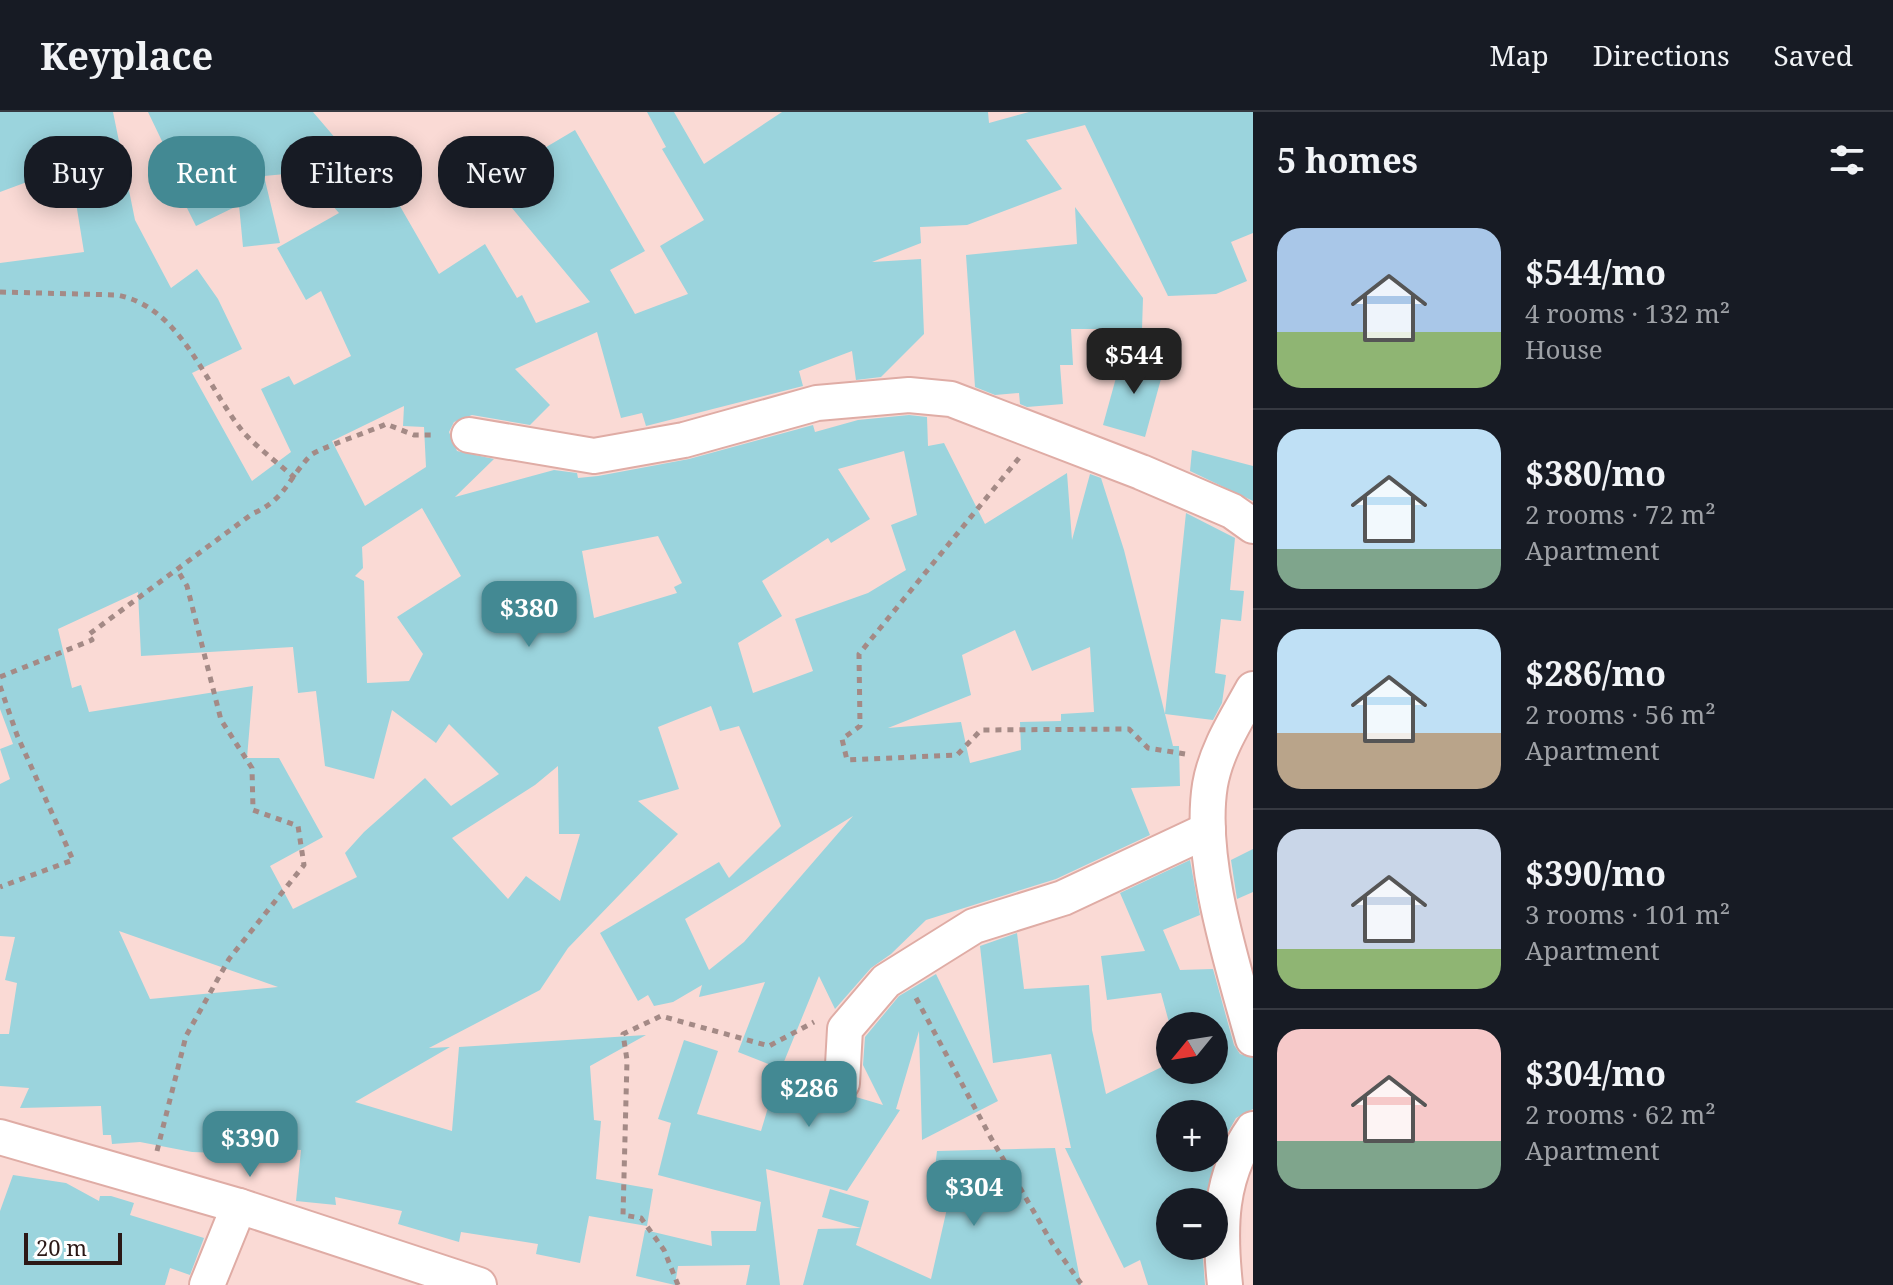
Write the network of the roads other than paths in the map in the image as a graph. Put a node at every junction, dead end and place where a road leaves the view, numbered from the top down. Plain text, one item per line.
1 (469, 435) road end
2 (1253, 526) edge
3 (1253, 689) edge
4 (1208, 830) junction
5 (1253, 1039) edge
6 (842, 1083) dead end
7 (1253, 1129) edge
8 (0, 1137) edge
9 (239, 1206) junction
10 (207, 1285) edge
11 (479, 1285) edge
12 (1225, 1285) edge

1 - 2 street
3 - 4 street
4 - 5 street
4 - 6 street
7 - 12 street
8 - 9 street
9 - 10 street
9 - 11 street

